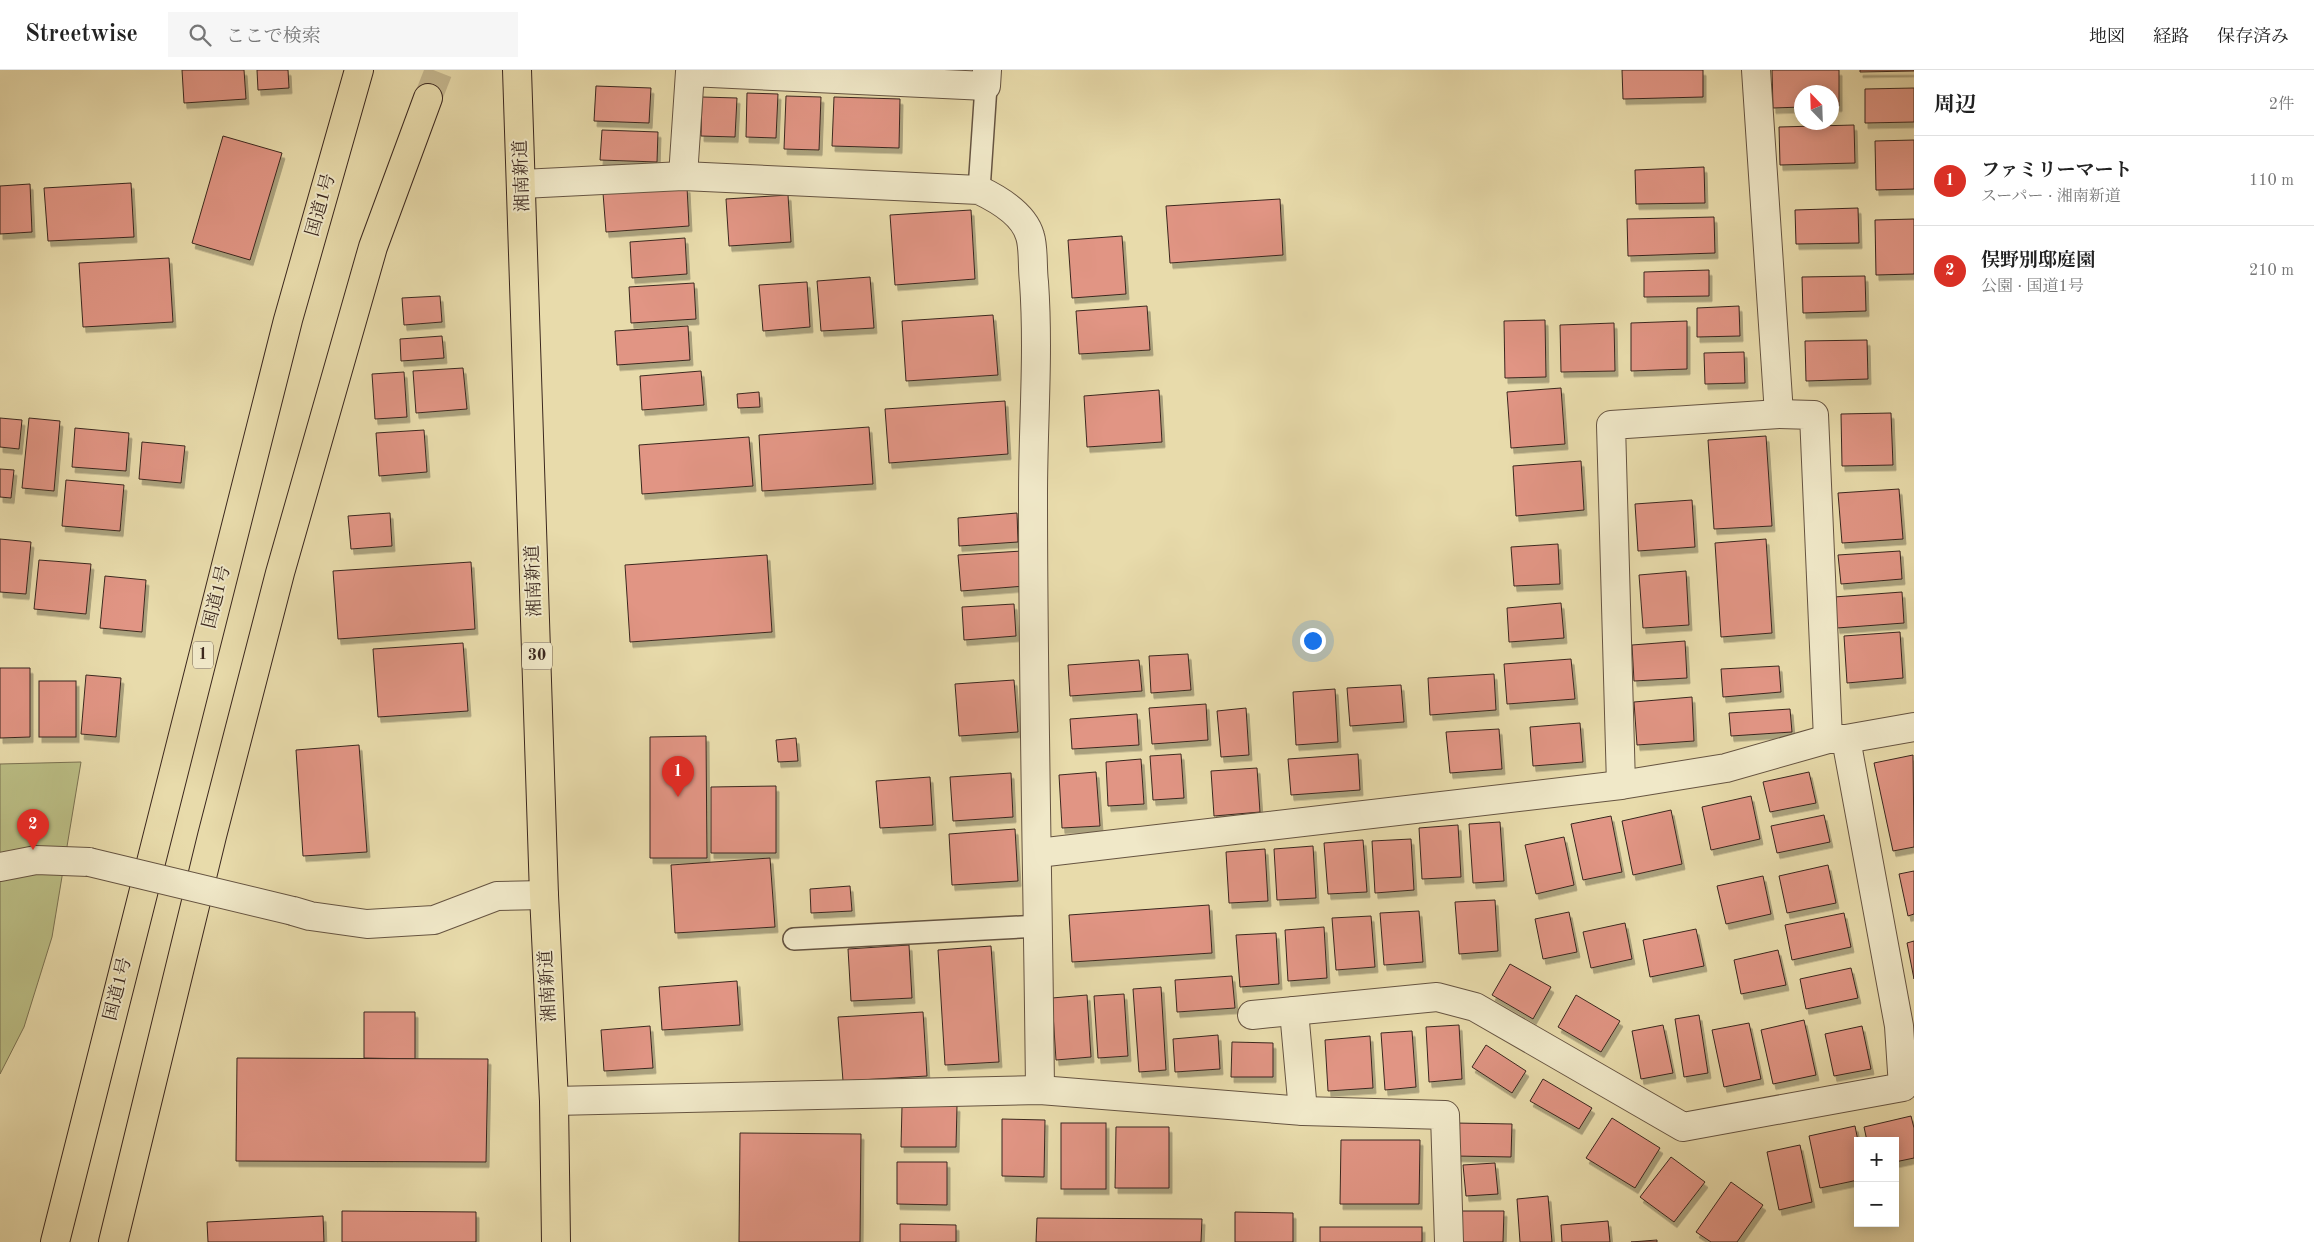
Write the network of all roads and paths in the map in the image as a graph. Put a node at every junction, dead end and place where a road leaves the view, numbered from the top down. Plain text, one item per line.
1 (359, 70) edge
2 (517, 70) edge
3 (1756, 70) edge
4 (987, 78) edge
5 (428, 98) tunnel mouth
6 (683, 176) junction
7 (522, 184) junction
8 (979, 190) junction
9 (1778, 414) junction
10 (1914, 727) edge
11 (1837, 739) junction
12 (1621, 786) junction
13 (1038, 853) junction
14 (0, 867) edge
15 (544, 895) junction
16 (1038, 926) junction
17 (794, 939) dead end
18 (1294, 1011) junction
19 (1252, 1015) dead end
20 (1907, 1024) edge
21 (1040, 1090) junction
22 (554, 1101) junction
23 (1303, 1111) junction
24 (55, 1242) edge
25 (113, 1242) edge
26 (556, 1242) edge
27 (1449, 1242) edge

1 - 24 main road, 国道1号 / 1
2 - 7 main road, 湘南新道 / 30
3 - 9 street
4 - 6 street
4 - 8 lane
5 - 25 main road
6 - 7 street
6 - 8 street
7 - 15 main road, 湘南新道 / 30
8 - 13 street
9 - 11 street
9 - 12 street
10 - 11 street
11 - 12 street
11 - 20 street
12 - 13 street
13 - 16 street
14 - 15 street, bridge
15 - 22 main road, 湘南新道 / 30
16 - 17 lane
16 - 21 street
18 - 19 street
18 - 20 street
18 - 23 street
21 - 22 street
21 - 23 street
22 - 26 main road, 湘南新道 / 30
23 - 27 street

